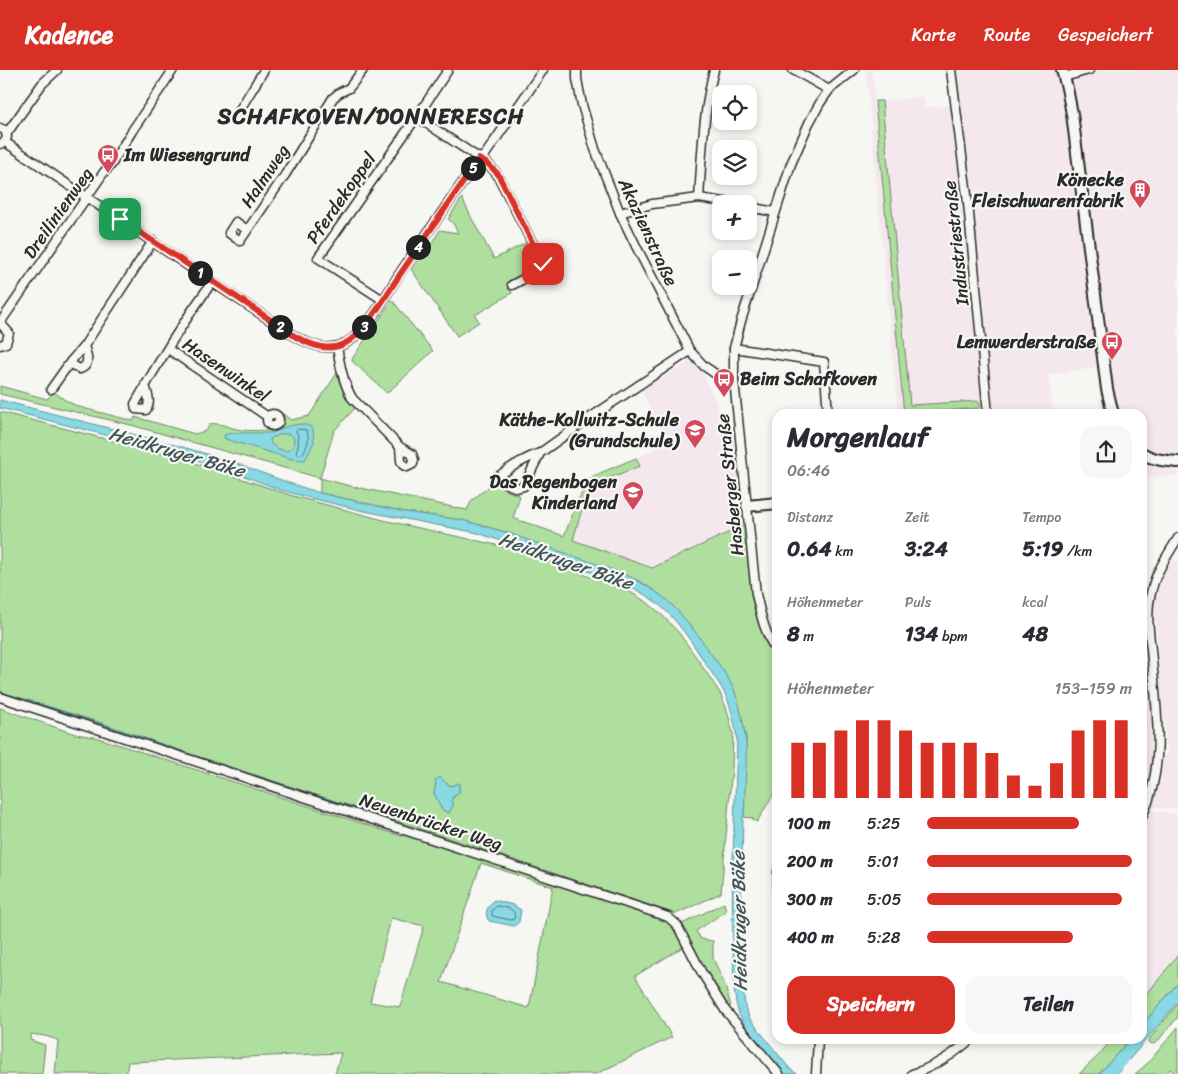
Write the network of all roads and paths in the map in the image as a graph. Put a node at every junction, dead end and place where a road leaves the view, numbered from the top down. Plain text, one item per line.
1 (57, 70) edge
2 (173, 70) edge
3 (264, 70) edge
4 (363, 70) edge
5 (448, 70) edge
6 (543, 70) edge
7 (577, 70) edge
8 (714, 70) edge
9 (793, 70) edge
10 (854, 70) edge
11 (951, 70) edge
12 (1089, 70) edge
13 (1063, 74) edge
14 (829, 90) junction
15 (417, 117) junction
16 (234, 119) dead end
17 (3, 130) edge
18 (3, 143) edge
19 (479, 159) junction
20 (87, 198) junction
21 (699, 198) junction
22 (712, 200) edge
23 (757, 209) edge
24 (775, 212) junction
25 (620, 213) junction
26 (247, 230) dead end
27 (153, 241) junction
28 (212, 282) junction
29 (512, 285) dead end
30 (383, 300) junction
31 (0, 323) edge
32 (0, 345) edge
33 (84, 346) junction
34 (337, 347) junction
35 (734, 348) junction
36 (168, 349) junction
37 (690, 350) junction
38 (71, 361) junction
39 (734, 380) junction
40 (145, 384) dead end
41 (51, 388) dead end
42 (828, 409) edge
43 (988, 409) edge
44 (1112, 409) edge
45 (268, 417) dead end
46 (400, 447) dead end
47 (540, 453) junction
48 (1147, 456) edge
49 (1178, 462) edge
50 (772, 504) edge
51 (747, 506) junction
52 (1178, 538) edge
53 (772, 644) edge
54 (0, 697) edge
55 (1147, 804) edge
56 (818, 1044) edge
57 (966, 1044) edge
58 (779, 1074) edge
59 (816, 1074) edge
60 (912, 1074) edge

1 - 17 street
2 - 20 street, Dreilinienweg
3 - 16 street
4 - 26 street, Halmweg
5 - 15 street, Pferdekoppel
6 - 19 street
7 - 25 street, Akazienstraße
8 - 21 street
9 - 14 street
10 - 14 street, Hasberger Straße
11 - 43 street, Industriestraße
12 - 13 street
13 - 44 street
14 - 24 street, Hasberger Straße
15 - 19 street
15 - 30 street, Pferdekoppel
17 - 18 street
18 - 20 street
19 - 29 street
19 - 30 street
20 - 27 street
20 - 31 street, Dreilinienweg
21 - 22 street
21 - 25 street
23 - 24 street
24 - 35 street, Hasberger Straße
25 - 37 street, Akazienstraße
27 - 28 street
27 - 33 street
28 - 34 street
28 - 36 street
30 - 34 street
31 - 32 street, Dreilinienweg
33 - 38 street
33 - 38 street
34 - 46 street
35 - 39 street, Hasberger Straße
35 - 42 street
36 - 40 street
36 - 45 street, Hasenwinkel
37 - 39 street, Akazienstraße
37 - 47 street
38 - 41 street
39 - 51 street, Hasberger Straße
47 - 47 street
48 - 49 street
50 - 51 street
51 - 53 street, Hasberger Straße
52 - 55 street
54 - 58 street, Neuenbrücker Weg
56 - 59 street
57 - 60 street

